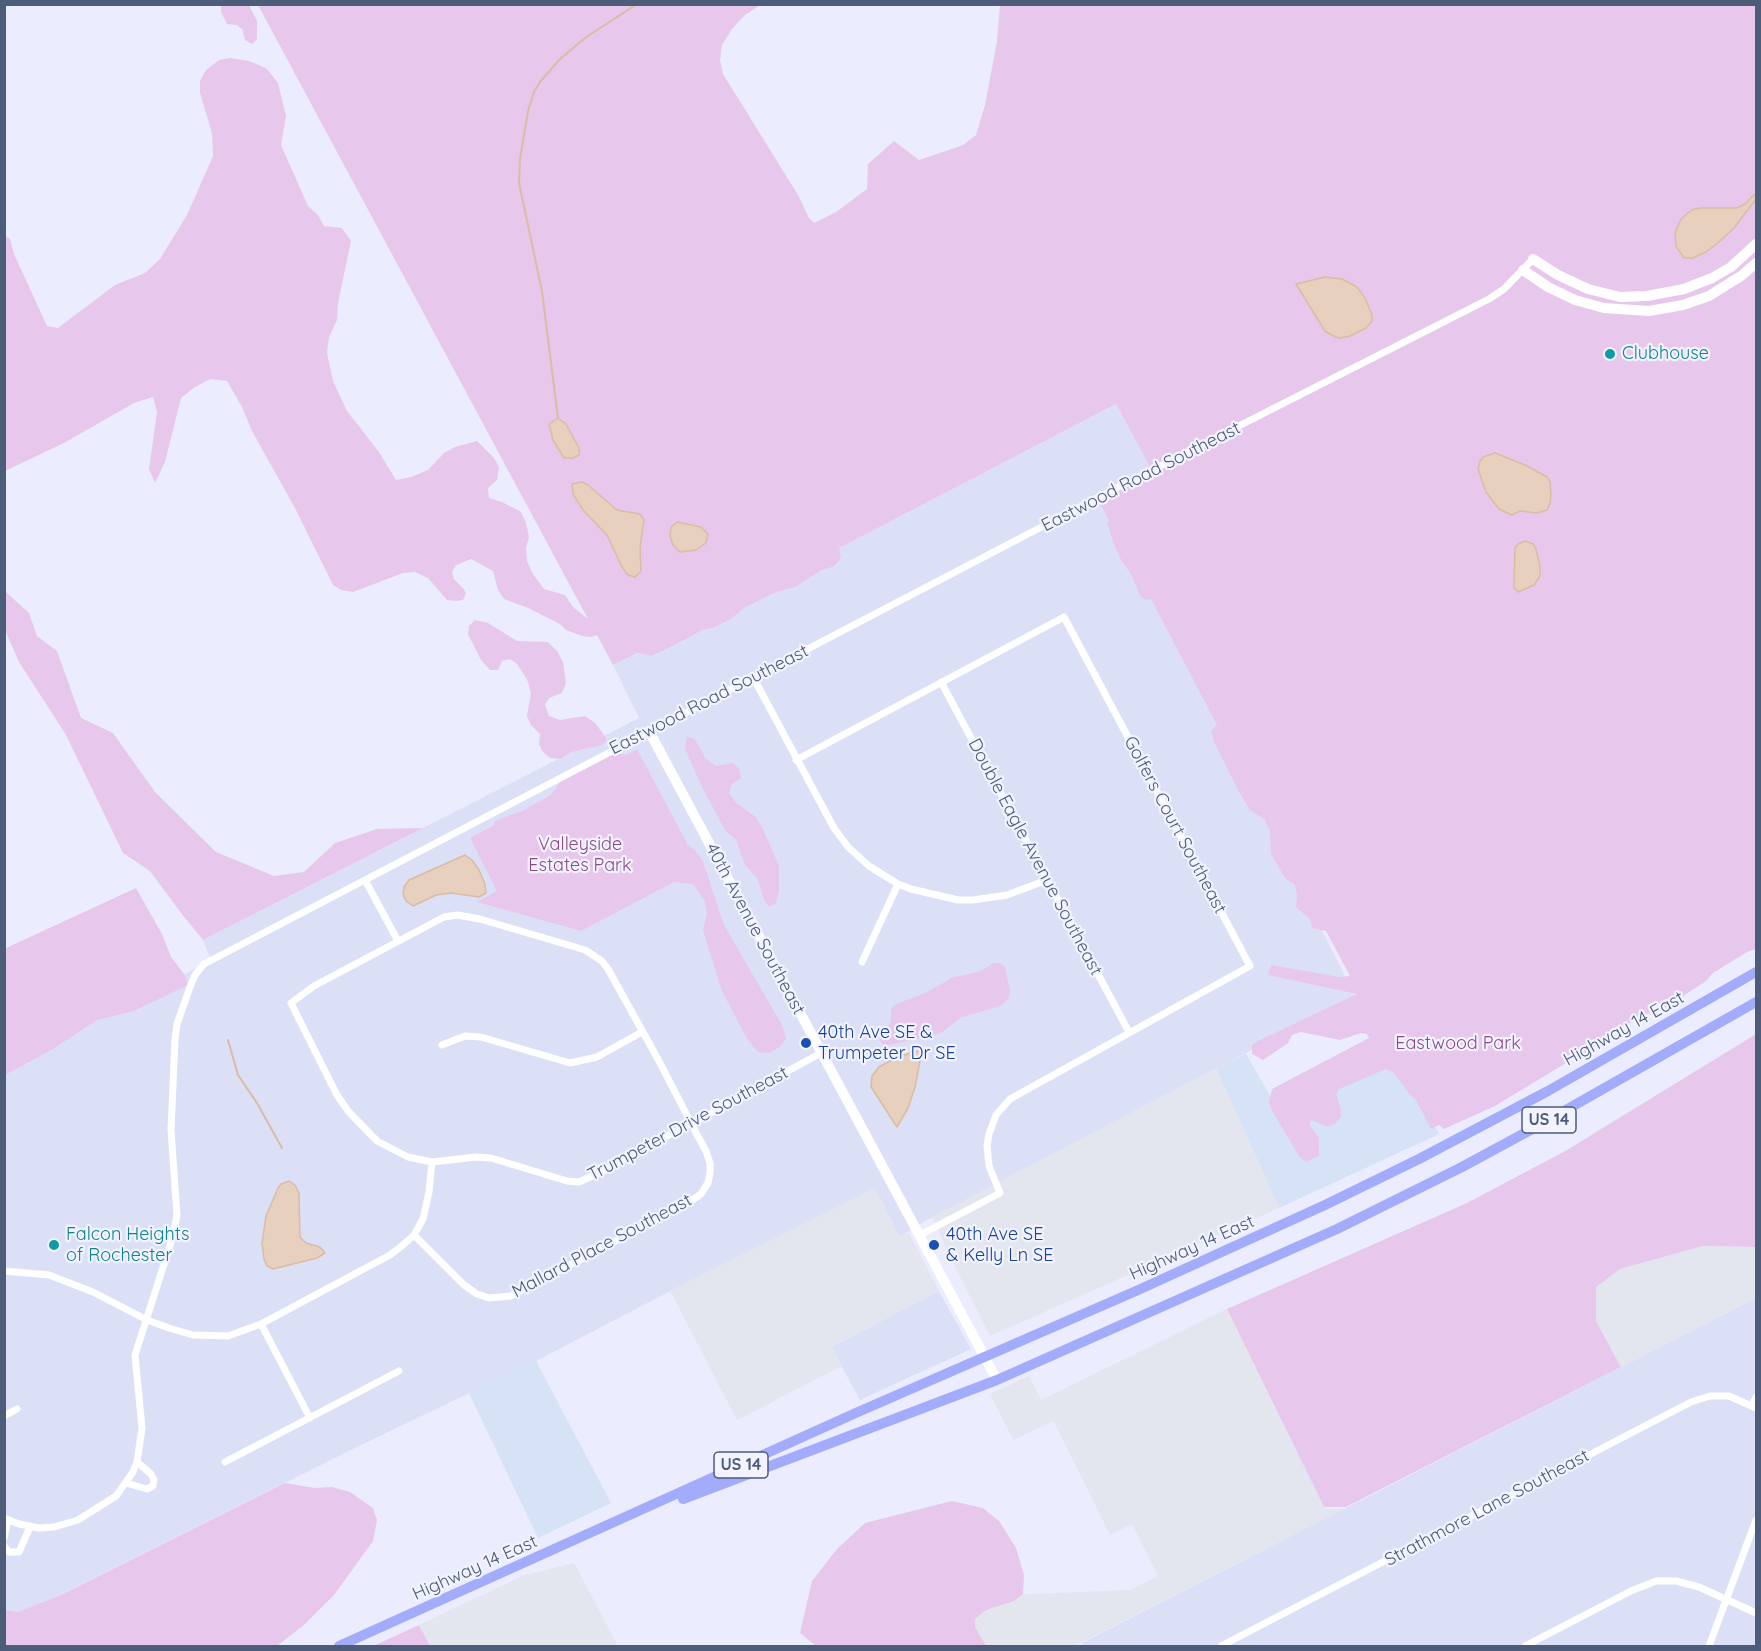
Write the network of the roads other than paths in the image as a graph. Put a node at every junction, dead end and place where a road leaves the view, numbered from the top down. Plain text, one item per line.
1 (1756, 244) edge
2 (1533, 259) joint
3 (1756, 263) edge
4 (1523, 270) junction
5 (753, 677) junction
6 (941, 682) junction
7 (649, 731) junction
8 (796, 760) junction
9 (365, 880) junction
10 (1047, 880) junction
11 (898, 884) junction
12 (398, 941) junction
13 (862, 962) dead end
14 (1756, 972) edge
15 (1756, 1002) edge
16 (642, 1032) junction
17 (1129, 1032) junction
18 (442, 1045) dead end
19 (821, 1053) junction
20 (691, 1124) junction
21 (432, 1162) junction
22 (414, 1235) junction
23 (920, 1235) junction
24 (4, 1271) edge
25 (147, 1320) junction
26 (261, 1324) junction
27 (984, 1356) junction
28 (399, 1371) dead end
29 (997, 1380) junction
30 (1756, 1397) edge
31 (1754, 1406) edge
32 (17, 1409) dead end
33 (4, 1416) edge
34 (310, 1418) junction
35 (137, 1462) junction
36 (225, 1462) dead end
37 (126, 1483) junction
38 (6, 1519) edge
39 (624, 1519) junction
40 (1756, 1520) edge
41 (30, 1527) junction
42 (4, 1538) edge
43 (4, 1546) edge
44 (1727, 1599) junction
45 (1756, 1613) edge
46 (339, 1647) edge
47 (1221, 1647) edge
48 (1525, 1647) edge
49 (1709, 1647) edge

1 - 2 street
2 - 4 street, Eastwood Road Southeast
3 - 4 street
4 - 5 street, Eastwood Road Southeast
5 - 7 street, Eastwood Road Southeast
5 - 8 street
6 - 8 street, Golfers Court Southeast
6 - 10 street, Double Eagle Avenue Southeast
6 - 17 street, Golfers Court Southeast
7 - 9 street, Eastwood Road Southeast
7 - 19 street, 40th Avenue Southeast
8 - 11 street
9 - 12 street
9 - 25 street, Eastwood Road Southeast
10 - 11 street
10 - 17 street, Double Eagle Avenue Southeast
11 - 13 street
12 - 16 street, Mallard Place Southeast
12 - 21 street, Trumpeter Drive Southeast
14 - 27 main road, Highway 14 East / US 14
15 - 29 main road, Highway 14 East / US 14
16 - 18 street
16 - 20 street, Mallard Place Southeast
17 - 23 street, Golfers Court Southeast
19 - 20 street, Trumpeter Drive Southeast
19 - 23 street, 40th Avenue Southeast
20 - 21 street, Trumpeter Drive Southeast
20 - 22 street, Mallard Place Southeast
21 - 22 street
22 - 26 street
23 - 27 street, 40th Avenue Southeast
24 - 25 street
25 - 26 street
25 - 35 street, Eastwood Road Southeast
26 - 34 street
27 - 29 street, 40th Avenue Southeast
27 - 39 main road, Highway 14 East / US 14
28 - 34 street
29 - 39 main road, Highway 14 East / US 14
30 - 31 street
31 - 47 street, Strathmore Lane Southeast
32 - 33 street
34 - 36 street
35 - 37 street, Eastwood Road Southeast
35 - 37 street
37 - 41 street, Eastwood Road Southeast
38 - 41 street
38 - 42 street
39 - 46 main road, Highway 14 East / US 14
40 - 44 street
41 - 43 street
44 - 45 street
44 - 48 street
44 - 49 street

